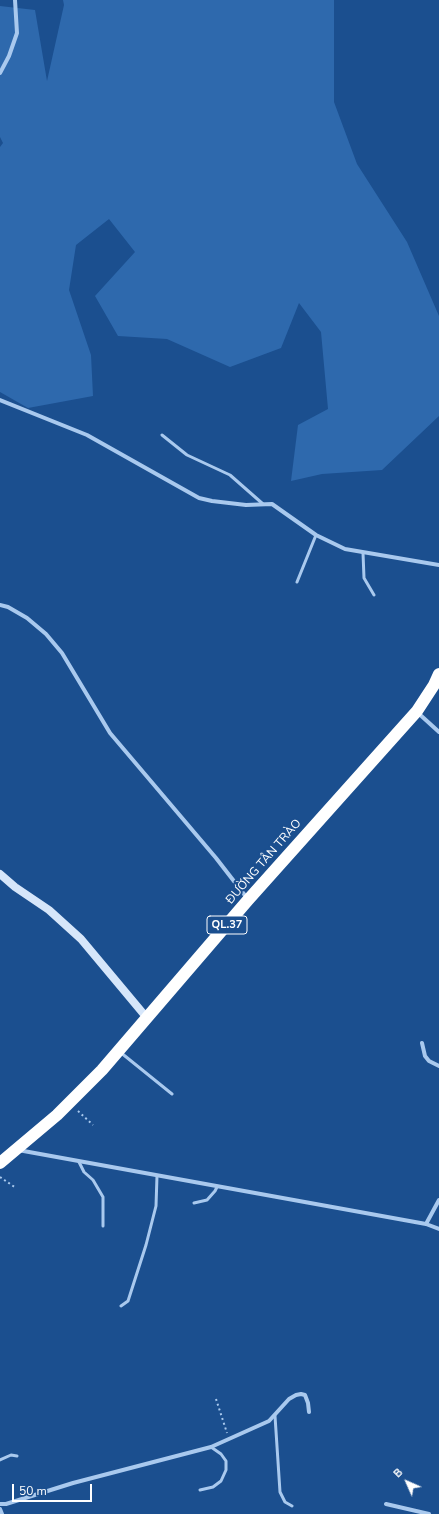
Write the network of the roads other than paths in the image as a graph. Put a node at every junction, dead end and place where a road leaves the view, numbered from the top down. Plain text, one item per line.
1 (15, 0) edge
2 (0, 74) edge
3 (0, 400) edge
4 (162, 435) dead end
5 (263, 504) junction
6 (316, 536) junction
7 (363, 553) junction
8 (439, 565) edge
9 (298, 582) dead end
10 (374, 595) dead end
11 (0, 605) edge
12 (439, 674) edge
13 (417, 711) junction
14 (439, 732) edge
15 (0, 874) edge
16 (248, 900) junction
17 (147, 1018) junction
18 (422, 1043) dead end
19 (118, 1051) junction
20 (439, 1066) edge
21 (172, 1094) dead end
22 (18, 1150) junction
23 (79, 1162) junction
24 (0, 1163) edge
25 (157, 1176) junction
26 (216, 1187) junction
27 (439, 1200) edge
28 (194, 1203) dead end
29 (426, 1224) junction
30 (103, 1226) dead end
31 (439, 1229) edge
32 (121, 1306) dead end
33 (309, 1412) dead end
34 (275, 1416) junction
35 (211, 1447) junction
36 (17, 1456) dead end
37 (0, 1460) edge
38 (200, 1490) dead end
39 (0, 1504) edge
40 (386, 1504) dead end
41 (292, 1506) dead end
42 (0, 1509) edge
43 (2, 1514) edge
44 (429, 1514) edge

1 - 2 street
3 - 5 street
4 - 5 lane
5 - 6 street
6 - 7 street
6 - 9 lane
7 - 8 street
7 - 10 lane
11 - 16 street
12 - 13 highway, ĐƯỜNG TÂN TRÀO / QL.37
13 - 14 street
13 - 16 highway, ĐƯỜNG TÂN TRÀO / QL.37
15 - 17 street
16 - 17 highway, ĐƯỜNG TÂN TRÀO / QL.37
17 - 19 highway, ĐƯỜNG TÂN TRÀO / QL.37
18 - 20 street
19 - 21 lane
19 - 22 highway, ĐƯỜNG TÂN TRÀO / QL.37
22 - 23 street
22 - 24 highway, ĐƯỜNG TÂN TRÀO / QL.37
23 - 25 street
23 - 30 lane
25 - 26 street
25 - 32 lane
26 - 28 lane
26 - 29 street
27 - 29 street
29 - 31 street
33 - 34 street
34 - 35 street
34 - 41 lane
35 - 38 lane
35 - 39 street
36 - 37 lane
40 - 44 street
42 - 43 street

